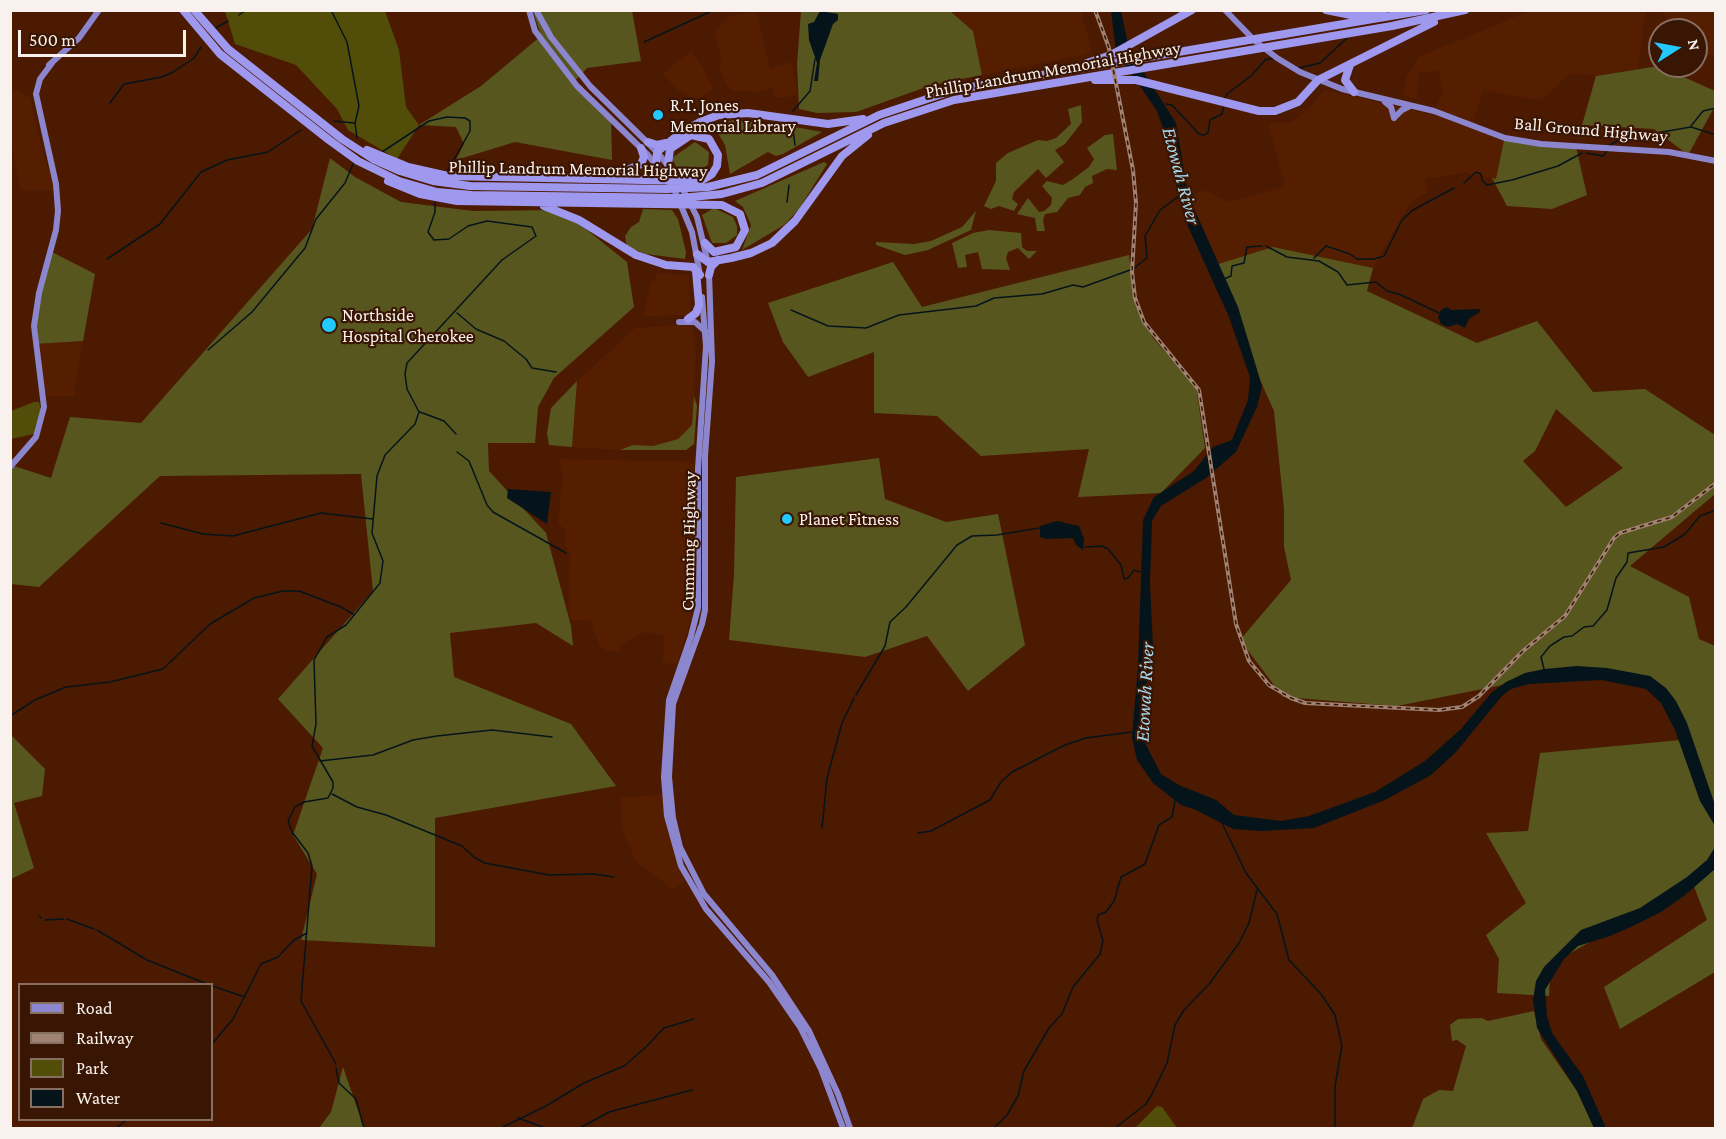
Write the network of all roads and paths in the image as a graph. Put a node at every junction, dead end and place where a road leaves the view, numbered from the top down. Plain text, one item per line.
1 (99, 10) edge
2 (183, 10) edge
3 (194, 10) edge
4 (529, 10) edge
5 (536, 10) edge
6 (1192, 10) edge
7 (1219, 10) edge
8 (1225, 10) edge
9 (1326, 10) edge
10 (1465, 10) edge
11 (1472, 10) edge
12 (1425, 11) edge
13 (1240, 30) junction
14 (1351, 65) junction
15 (1104, 69) junction
16 (1318, 83) junction
17 (1354, 92) junction
18 (1385, 102) junction
19 (1397, 102) junction
20 (933, 105) junction
21 (1413, 106) junction
22 (879, 115) junction
23 (316, 118) junction
24 (670, 141) junction
25 (648, 142) junction
26 (641, 148) junction
27 (342, 150) junction
28 (657, 152) junction
29 (1716, 160) edge
30 (656, 164) junction
31 (668, 165) junction
32 (594, 178) junction
33 (522, 203) junction
34 (705, 243) junction
35 (697, 254) junction
36 (718, 260) junction
37 (708, 262) junction
38 (678, 266) junction
39 (700, 275) junction
40 (709, 275) junction
41 (703, 304) junction
42 (692, 318) joint
43 (679, 322) dead end
44 (705, 331) junction
45 (10, 466) edge
46 (667, 777) junction
47 (776, 991) junction
48 (805, 1024) junction
49 (808, 1041) junction
50 (833, 1083) junction
51 (847, 1128) edge

1 - 45 main road
2 - 27 highway, Phillip Landrum Memorial Highway
3 - 23 highway, Phillip Landrum Memorial Highway
4 - 26 main road, Cumming Highway
5 - 25 main road, Cumming Highway
6 - 15 highway
7 - 13 main road, Ball Ground Highway
8 - 13 main road
9 - 12 highway
10 - 15 highway, Phillip Landrum Memorial Highway
11 - 14 highway
12 - 15 highway, Phillip Landrum Memorial Highway
13 - 16 main road, Ball Ground Highway
14 - 16 highway
14 - 17 highway
15 - 16 highway
15 - 20 highway, Phillip Landrum Memorial Highway
15 - 22 highway, Phillip Landrum Memorial Highway
16 - 17 main road, Ball Ground Highway
16 - 18 main road, Ball Ground Highway
17 - 19 main road, Ball Ground Highway
18 - 19 main road, Ball Ground Highway
18 - 21 main road
19 - 21 main road, Ball Ground Highway
20 - 27 highway, Phillip Landrum Memorial Highway
20 - 36 highway
21 - 29 main road, Ball Ground Highway
22 - 23 highway, Phillip Landrum Memorial Highway
22 - 24 highway
23 - 32 highway
24 - 25 highway
24 - 28 highway
25 - 28 main road, Cumming Highway
26 - 30 main road, Cumming Highway
26 - 32 highway
27 - 33 highway
28 - 30 highway
28 - 31 main road, Cumming Highway
30 - 35 main road, Cumming Highway
31 - 32 highway
31 - 34 main road, Cumming Highway
33 - 34 highway
33 - 38 highway
34 - 37 main road, Cumming Highway
35 - 37 highway
35 - 39 main road, Cumming Highway
36 - 37 highway
36 - 40 highway
37 - 40 main road, Cumming Highway
38 - 39 highway
38 - 42 highway
39 - 41 main road, Cumming Highway
40 - 46 main road, Cumming Highway
41 - 42 main road
41 - 44 main road, Cumming Highway
43 - 44 main road
44 - 46 main road, Cumming Highway
46 - 47 main road, Cumming Highway
46 - 48 main road, Cumming Highway
47 - 48 main road
47 - 49 main road, Cumming Highway
48 - 50 main road, Cumming Highway
49 - 50 main road
49 - 51 main road, Cumming Highway
50 - 51 main road, Cumming Highway

